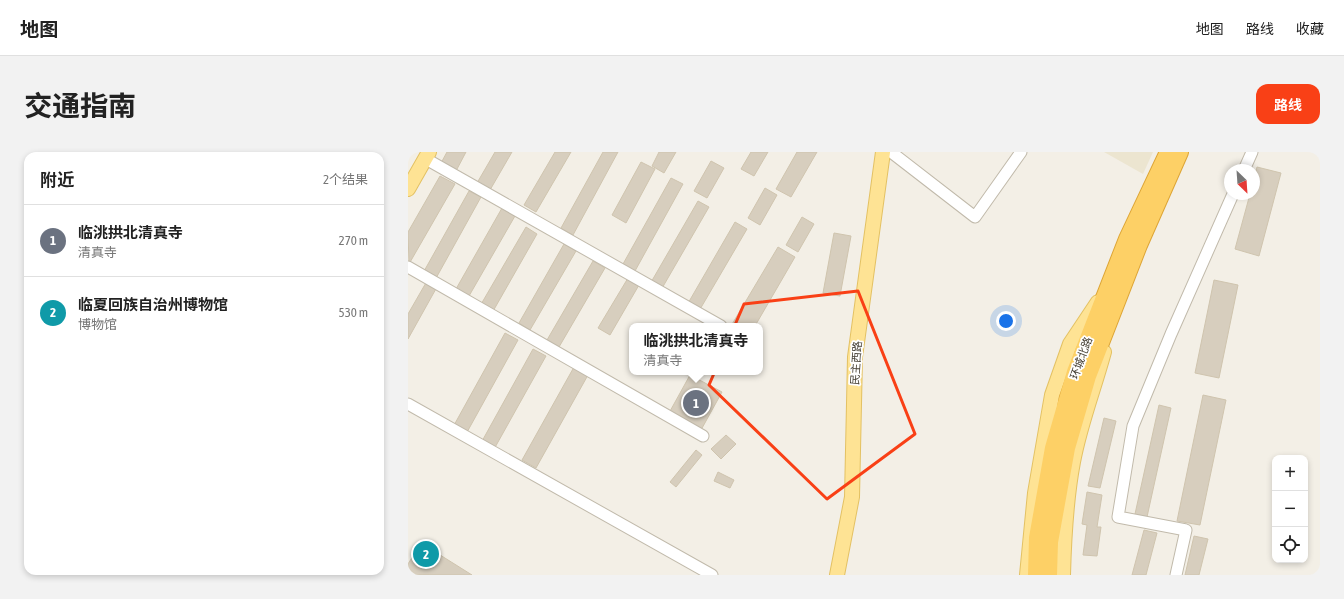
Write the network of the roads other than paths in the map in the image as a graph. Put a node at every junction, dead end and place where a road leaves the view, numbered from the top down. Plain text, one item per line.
1 (883, 152) edge
2 (891, 152) edge
3 (1021, 152) edge
4 (1161, 152) edge
5 (1168, 152) edge
6 (1180, 152) edge
7 (1192, 152) edge
8 (1252, 152) edge
9 (427, 155) edge
10 (1247, 164) edge
11 (408, 189) edge
12 (1230, 200) edge
13 (1139, 245) junction
14 (408, 267) edge
15 (1116, 268) junction
16 (1115, 287) junction
17 (716, 323) edge
18 (408, 404) edge
19 (703, 436) dead end
20 (1044, 540) junction
21 (712, 575) edge
22 (837, 575) edge
23 (1027, 575) edge
24 (1036, 575) edge
25 (1050, 575) edge
26 (1063, 575) edge
27 (1176, 575) edge

1 - 22 main road, 民主西路
2 - 3 street
4 - 15 highway
5 - 15 highway, 环城北路
6 - 13 highway, 环城北路
7 - 13 highway
8 - 10 street
9 - 11 main road
9 - 17 street
12 - 27 street
13 - 16 highway, 环城北路
14 - 19 street
15 - 16 highway, 环城北路
16 - 20 highway, 环城北路
16 - 23 main road
16 - 26 main road
18 - 21 street
20 - 24 highway, 环城北路
20 - 25 highway, 环城北路

